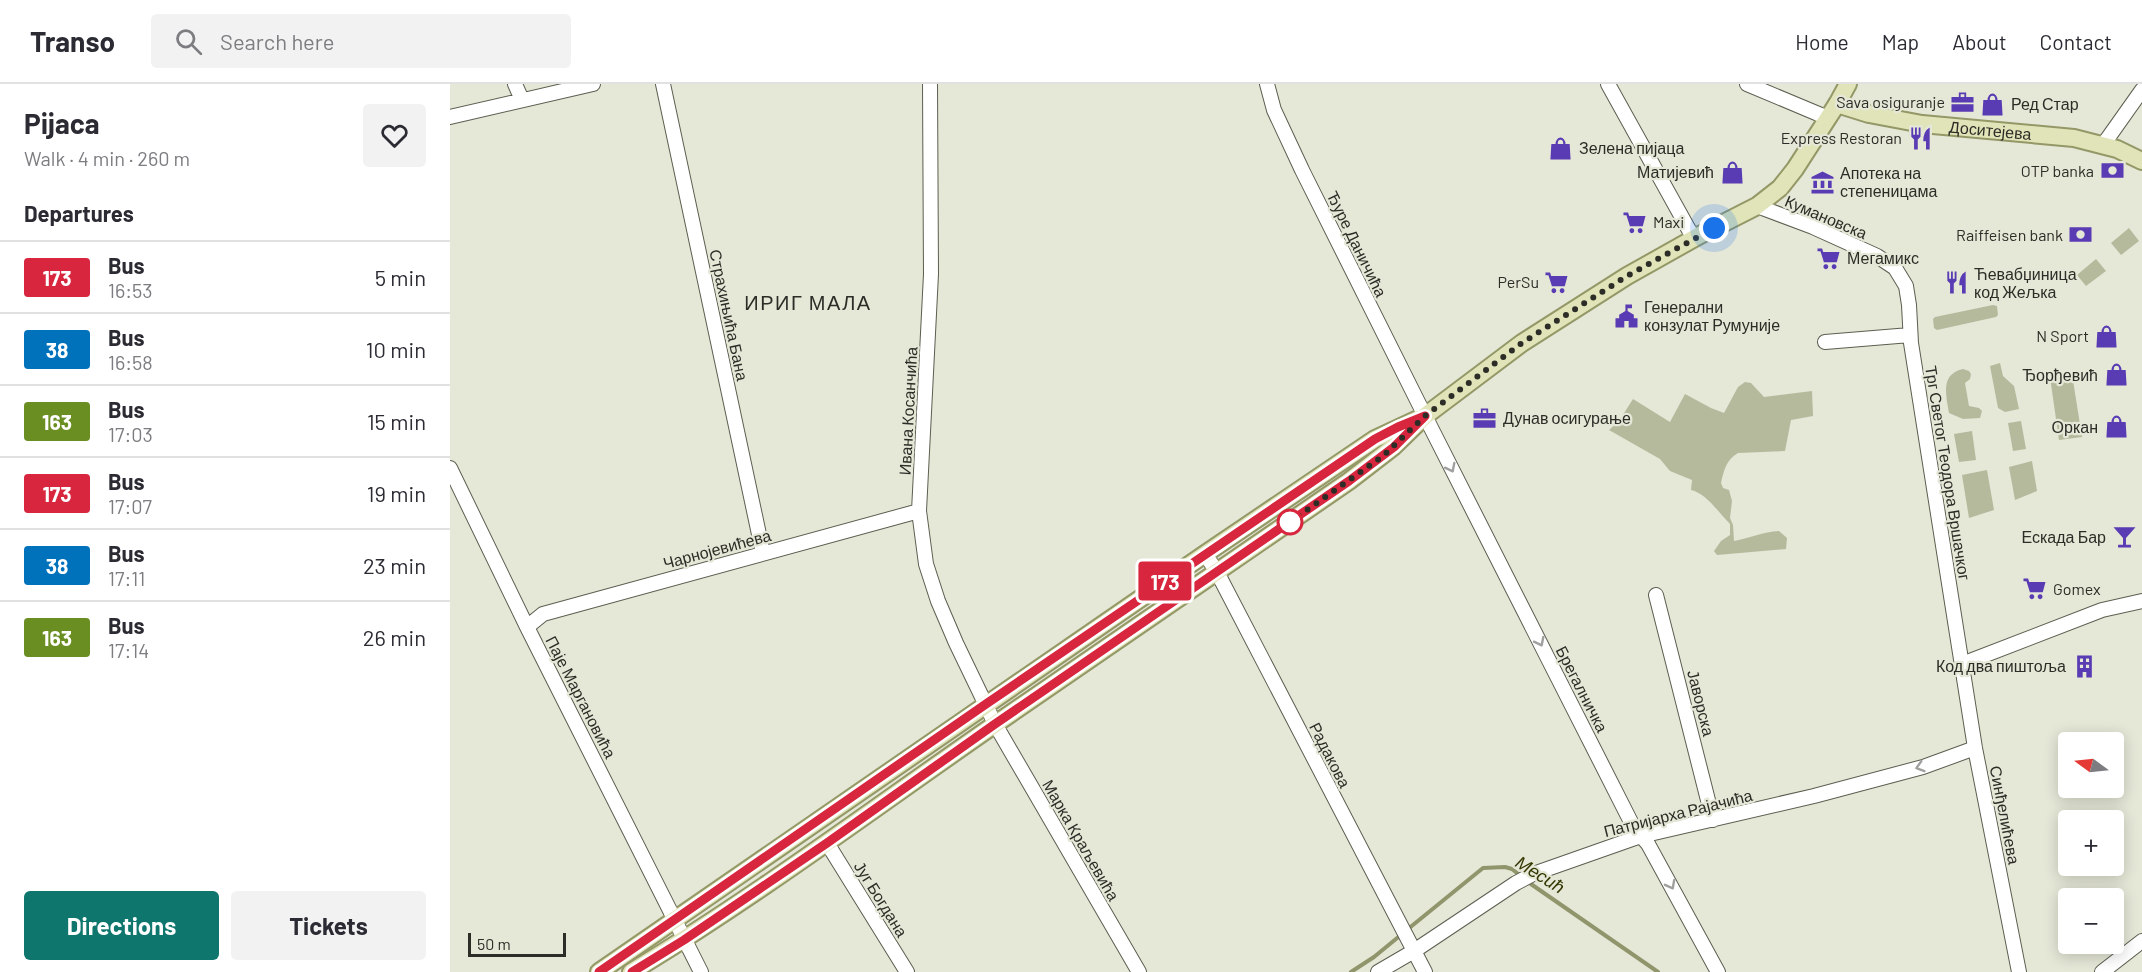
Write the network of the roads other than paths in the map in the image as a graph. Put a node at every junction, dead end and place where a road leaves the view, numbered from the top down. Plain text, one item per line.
1 (514, 84) edge
2 (592, 84) edge
3 (663, 84) edge
4 (930, 84) edge
5 (1267, 84) edge
6 (1608, 84) edge
7 (1747, 84) edge
8 (1848, 84) edge
9 (2142, 90) edge
10 (522, 100) junction
11 (1832, 111) junction
12 (450, 117) edge
13 (2103, 145) junction
14 (2142, 161) edge
15 (1757, 207) junction
16 (1694, 238) junction
17 (1906, 286) joint
18 (1910, 335) junction
19 (1825, 342) dead end
20 (1425, 416) junction
21 (450, 468) edge
22 (919, 511) junction
23 (763, 553) junction
24 (1205, 554) junction
25 (1217, 572) junction
26 (1656, 595) dead end
27 (2140, 601) edge
28 (527, 627) junction
29 (1962, 664) junction
30 (986, 704) junction
31 (995, 724) junction
32 (1975, 748) junction
33 (1713, 820) junction
34 (1641, 836) junction
35 (827, 843) junction
36 (674, 920) junction
37 (684, 940) junction
38 (2142, 941) edge
39 (1411, 945) junction
40 (599, 972) edge
41 (632, 972) edge
42 (700, 972) edge
43 (907, 972) edge
44 (1139, 972) edge
45 (1378, 972) edge
46 (1425, 972) edge
47 (1718, 972) edge
48 (2019, 972) edge
49 (2102, 972) edge

1 - 10 street
2 - 10 street
3 - 23 street, Страхињића Бана
4 - 22 street, Ивана Косанчића
5 - 20 street, Ђуре Даничића
6 - 16 street
7 - 11 street
8 - 11 main road
9 - 13 street
10 - 12 street
11 - 13 main road, Доситејева
11 - 15 main road
13 - 14 main road, Доситејева
15 - 16 main road
15 - 17 street, Кумановска
16 - 20 main road
17 - 18 street, Трг Светог Теодора Вршачког
18 - 19 street
18 - 29 street, Трг Светог Теодора Вршачког
20 - 24 main road
20 - 25 main road
20 -> 34 street, Брегалничка
21 - 28 street, Паје Маргановића
22 - 23 street, Чарнојевићева
22 - 30 street, Ивана Косанчића
23 - 28 street, Чарнојевићева
24 - 25 street, Радакова
24 - 30 main road
25 - 31 main road
25 - 39 street, Радакова
26 - 33 street, Јаворска
27 - 29 street
28 - 36 street, Паје Маргановића
29 - 32 street, Синђелићева
30 - 31 street, Ивана Косанчића
30 - 36 main road
31 - 35 main road
31 - 44 street, Марка Краљевића
32 -> 33 street, Патријарха Рајачића
32 - 48 street, Синђелићева
33 - 34 street, Патријарха Рајачића
34 - 39 street, Патријарха Рајачића
34 -> 47 street, Брегалничка
35 - 37 main road
35 - 43 street, Југ Богдана
36 - 37 street, Паје Маргановића
36 - 40 main road
37 - 41 main road
37 - 42 street, Паје Маргановића
38 - 49 street
39 - 45 street, Патријарха Рајачића
39 - 46 street, Радакова

